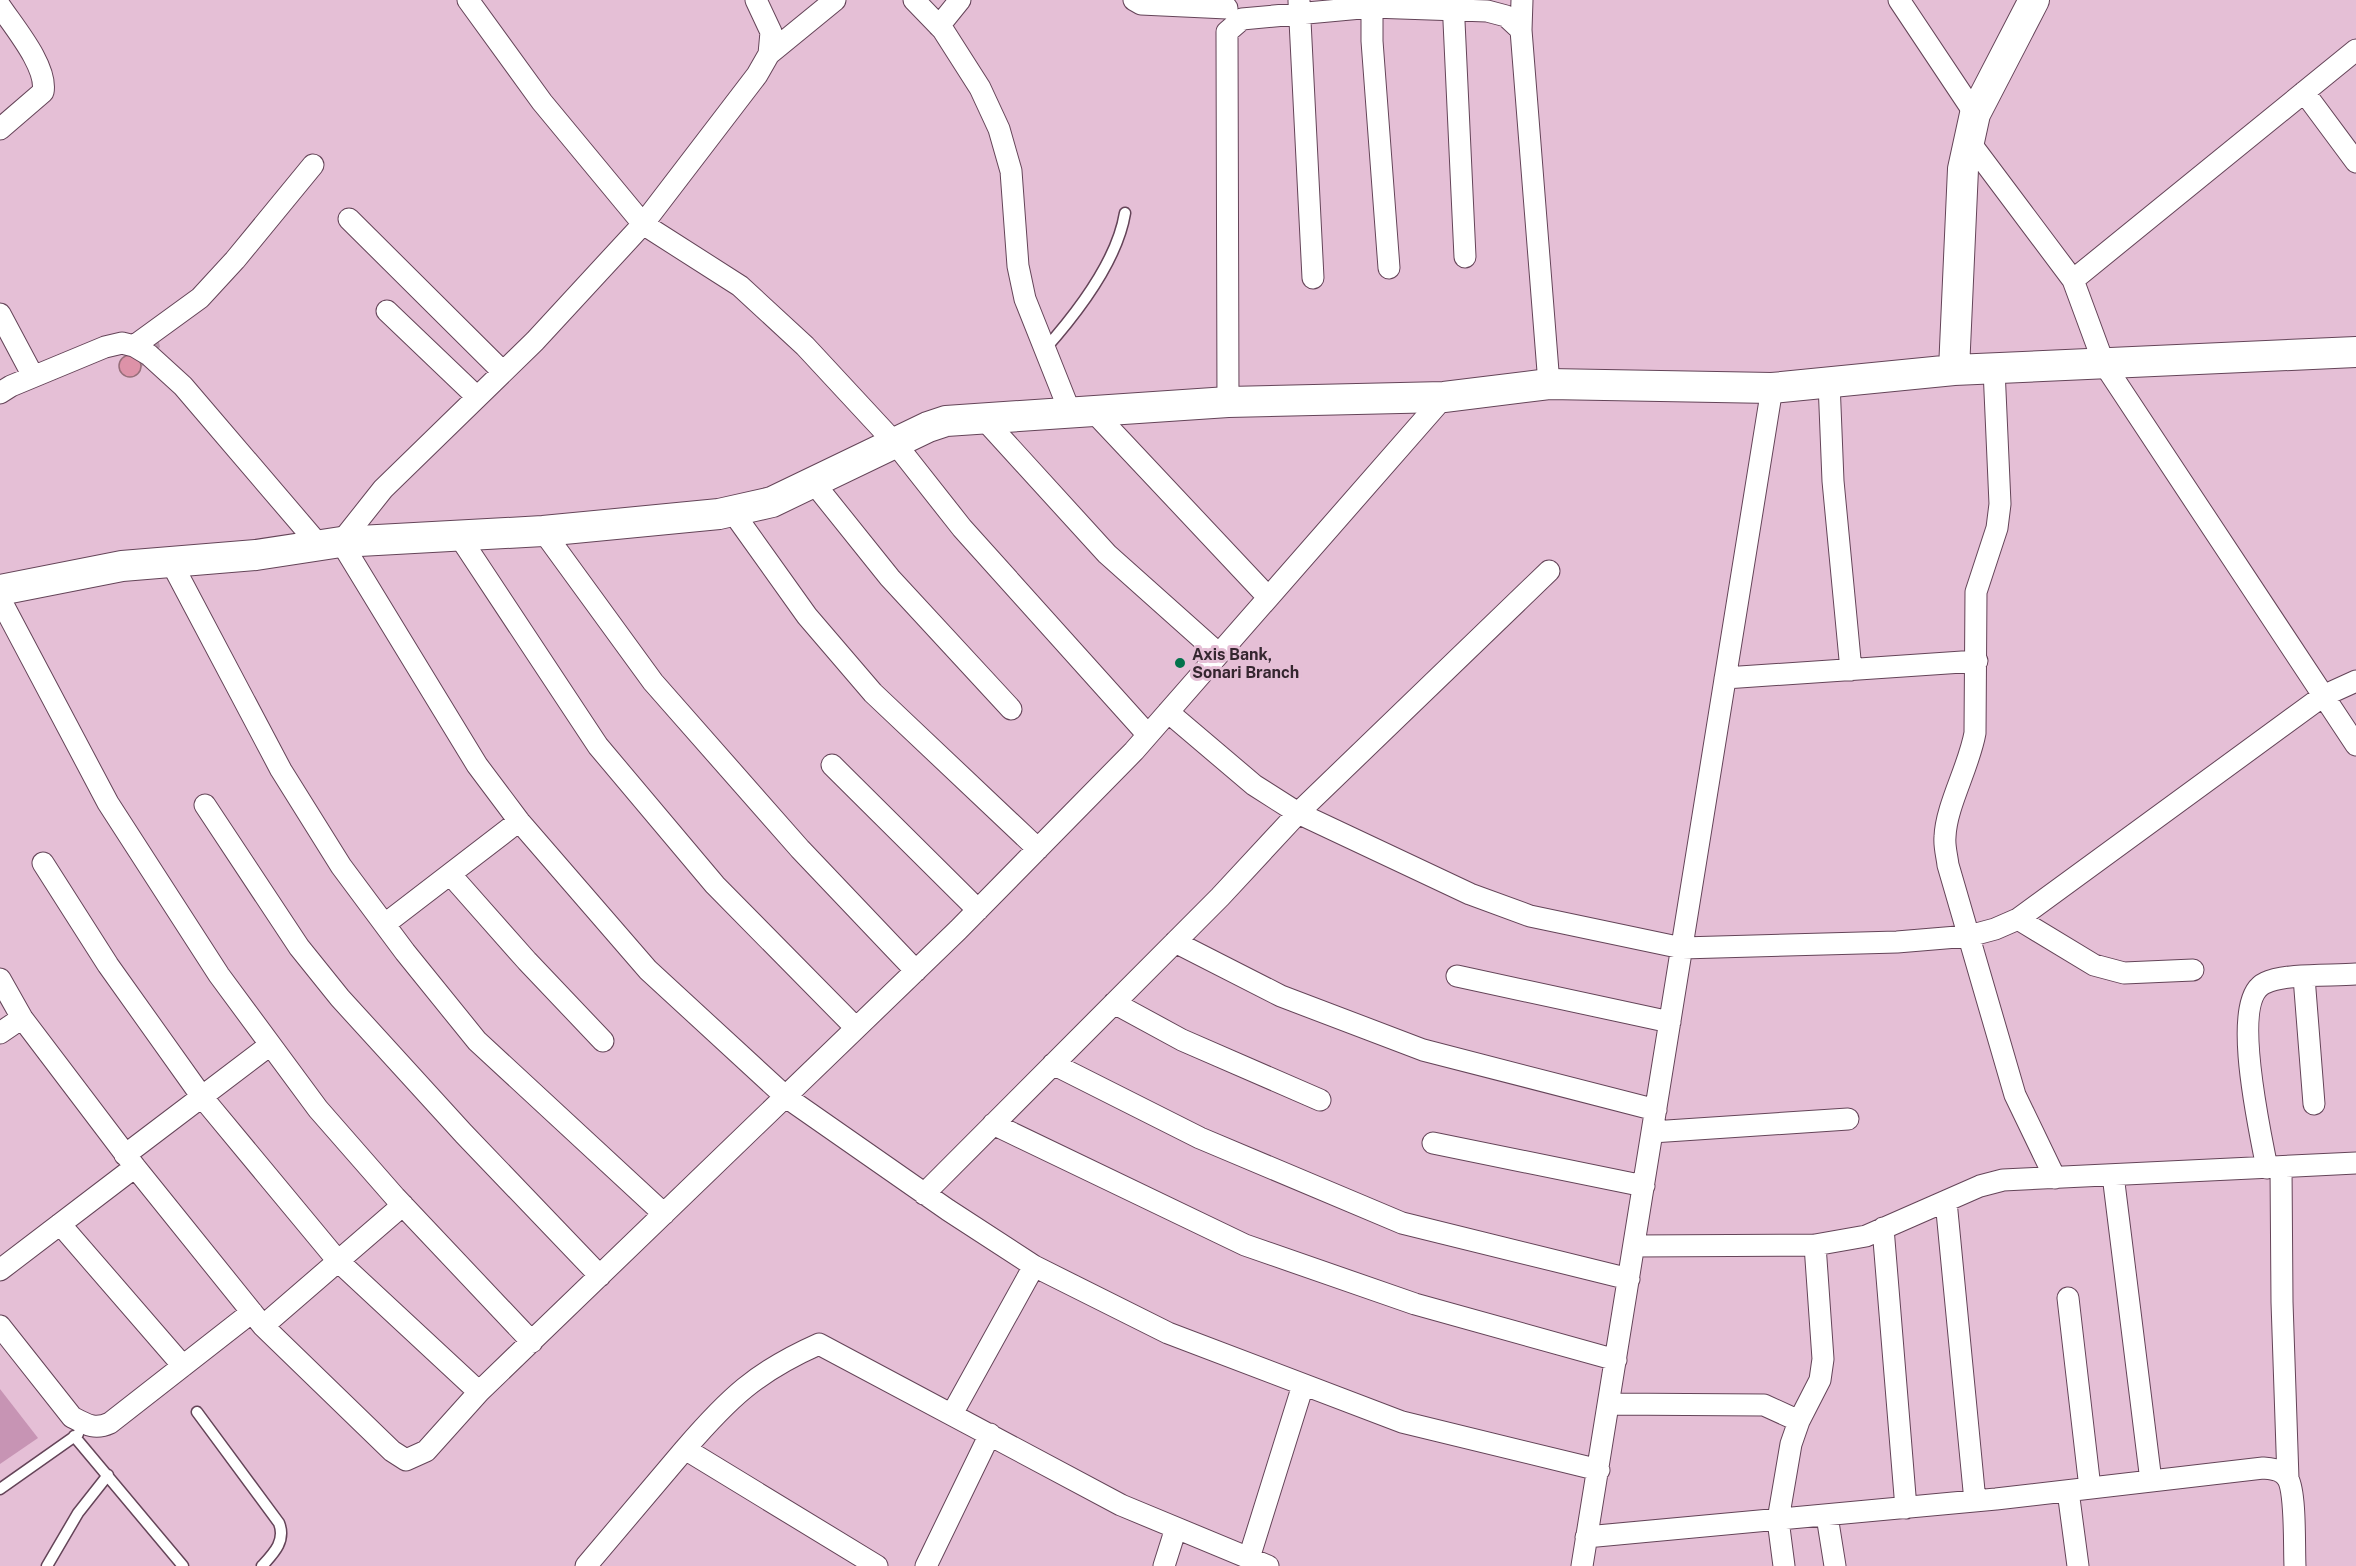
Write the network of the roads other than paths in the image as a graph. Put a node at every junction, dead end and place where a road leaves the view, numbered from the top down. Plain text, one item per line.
1 (7, 0) edge
2 (468, 0) edge
3 (756, 0) edge
4 (835, 0) edge
5 (914, 0) edge
6 (960, 0) edge
7 (1134, 0) edge
8 (1522, 0) edge
9 (1899, 0) edge
10 (2034, 0) edge
11 (1372, 3) edge
12 (1226, 4) edge
13 (0, 5) edge
14 (1453, 5) edge
15 (1299, 7) edge
16 (939, 26) junction
17 (1521, 30) junction
18 (1227, 32) junction
19 (2356, 50) edge
20 (769, 54) junction
21 (2304, 92) junction
22 (1972, 127) junction
23 (0, 129) edge
24 (2356, 162) edge
25 (312, 165) dead end
26 (1125, 213) dead end
27 (349, 219) dead end
28 (643, 224) junction
29 (1465, 257) dead end
30 (1389, 268) dead end
31 (1313, 278) dead end
32 (2073, 280) junction
33 (387, 311) dead end
34 (0, 314) edge
35 (134, 346) junction
36 (1045, 350) junction
37 (2356, 352) edge
38 (2104, 364) junction
39 (1994, 369) junction
40 (1954, 370) junction
41 (503, 372) junction
42 (33, 376) junction
43 (1829, 382) junction
44 (1549, 384) junction
45 (1772, 388) junction
46 (0, 393) edge
47 (477, 397) junction
48 (1443, 397) junction
49 (1228, 402) junction
50 (1082, 412) junction
51 (982, 418) junction
52 (895, 443) junction
53 (813, 482) junction
54 (732, 511) junction
55 (543, 531) junction
56 (459, 536) junction
57 (330, 543) junction
58 (171, 562) junction
59 (1550, 571) dead end
60 (0, 590) edge
61 (1268, 597) junction
62 (0, 599) edge
63 (1219, 654) junction
64 (1977, 661) junction
65 (1851, 670) junction
66 (1725, 678) junction
67 (2356, 681) edge
68 (2323, 696) junction
69 (1011, 709) dead end
70 (1168, 712) junction
71 (1148, 735) junction
72 (2356, 745) edge
73 (832, 765) dead end
74 (206, 805) dead end
75 (1298, 813) junction
76 (519, 820) junction
77 (1038, 849) junction
78 (43, 864) dead end
79 (450, 874) junction
80 (978, 910) junction
81 (2018, 919) junction
82 (385, 924) junction
83 (1969, 936) junction
84 (1175, 942) junction
85 (1682, 948) junction
86 (2193, 970) dead end
87 (916, 971) junction
88 (2356, 974) edge
89 (1458, 976) dead end
90 (2304, 977) junction
91 (0, 979) edge
92 (1114, 1003) junction
93 (22, 1018) junction
94 (1670, 1022) junction
95 (856, 1028) junction
96 (0, 1033) edge
97 (603, 1041) dead end
98 (270, 1044) junction
99 (1053, 1064) junction
100 (202, 1097) junction
101 (786, 1097) junction
102 (1320, 1100) dead end
103 (2314, 1104) dead end
104 (1656, 1110) junction
105 (1848, 1119) dead end
106 (993, 1124) junction
107 (1652, 1132) junction
108 (1433, 1143) dead end
109 (130, 1161) junction
110 (2356, 1163) edge
111 (2274, 1167) junction
112 (2113, 1175) junction
113 (2055, 1178) junction
114 (1644, 1186) junction
115 (924, 1194) junction
116 (1946, 1201) junction
117 (403, 1205) junction
118 (664, 1214) junction
119 (60, 1224) junction
120 (1883, 1228) junction
121 (1815, 1245) junction
122 (1634, 1246) junction
123 (338, 1262) junction
124 (1034, 1266) junction
125 (0, 1270) edge
126 (600, 1276) junction
127 (1629, 1279) junction
128 (2068, 1298) dead end
129 (257, 1319) junction
130 (0, 1326) edge
131 (532, 1342) junction
132 (1616, 1360) junction
133 (183, 1366) junction
134 (1303, 1385) junction
135 (479, 1392) junction
136 (1609, 1404) junction
137 (197, 1412) dead end
138 (952, 1414) junction
139 (1799, 1421) junction
140 (82, 1431) junction
141 (990, 1434) junction
142 (685, 1449) junction
143 (1599, 1470) junction
144 (108, 1475) junction
145 (2288, 1479) junction
146 (2151, 1481) junction
147 (2090, 1488) junction
148 (0, 1489) edge
149 (2068, 1491) junction
150 (1975, 1502) junction
151 (1906, 1508) junction
152 (1827, 1516) junction
153 (1778, 1520) junction
154 (1176, 1528) junction
155 (1586, 1537) junction
156 (1258, 1562) edge
157 (47, 1566) edge
158 (183, 1566) edge
159 (262, 1566) edge
160 (586, 1566) edge
161 (877, 1566) edge
162 (926, 1566) edge
163 (1164, 1566) edge
164 (1582, 1566) edge
165 (1784, 1566) edge
166 (1835, 1566) edge
167 (2078, 1566) edge
168 (2295, 1566) edge

1 - 13 street
2 - 28 street
3 - 20 street
4 - 20 street
5 - 16 street
6 - 16 street
7 - 12 street
8 - 17 street
9 - 22 street
10 - 22 main road
11 - 14 street
11 - 15 street
11 - 30 street
12 - 18 street
13 - 23 street
14 - 17 street
14 - 29 street
15 - 18 street
15 - 31 street
16 - 36 street
17 - 44 street
18 - 49 street
19 - 21 street
20 - 28 street
21 - 24 street
21 - 32 street
22 - 32 street
22 - 40 main road
25 - 35 street
26 - 36 lane
27 - 41 street
28 - 41 street
28 - 52 street
32 - 38 street
33 - 47 street
34 - 42 street
35 - 42 street
35 - 57 street
36 - 50 street
37 - 38 main road
38 - 39 main road
38 - 68 street
39 - 40 main road
39 - 64 street
40 - 43 main road
41 - 47 street
42 - 46 street
43 - 45 main road
43 - 65 street
44 - 45 main road
44 - 48 main road
45 - 66 street
47 - 57 street
48 - 49 main road
48 - 61 street
49 - 50 main road
50 - 51 main road
50 - 61 street
51 - 52 main road
51 - 63 street
52 - 53 main road
52 - 71 street
53 - 54 main road
53 - 69 street
54 - 55 main road
54 - 77 street
55 - 56 main road
55 - 87 street
56 - 57 main road
56 - 95 street
57 - 58 main road
57 - 76 street
58 - 60 main road
58 - 82 street
59 - 75 street
61 - 63 street
62 - 98 street
63 - 70 street
64 - 65 street
64 - 83 street
65 - 66 street
66 - 85 street
67 - 68 street
68 - 72 street
68 - 81 street
70 - 71 street
70 - 75 street
71 - 77 street
73 - 80 street
74 - 126 street
75 - 84 street
75 - 85 street
76 - 79 street
76 - 101 street
77 - 80 street
78 - 100 street
79 - 82 street
79 - 97 street
80 - 87 street
81 - 83 street
81 - 86 street
82 - 118 street
83 - 85 street
83 - 113 street
84 - 92 street
84 - 104 street
85 - 94 street
87 - 95 street
88 - 90 street
89 - 94 street
90 - 103 street
90 - 111 street
91 - 93 street
92 - 99 street
92 - 102 street
93 - 96 street
93 - 109 street
94 - 104 street
95 - 101 street
98 - 100 street
98 - 117 street
99 - 106 street
99 - 127 street
100 - 109 street
100 - 123 street
101 - 115 street
101 - 118 street
104 - 107 street
105 - 107 street
106 - 115 street
106 - 132 street
107 - 114 street
108 - 114 street
109 - 119 street
109 - 129 street
110 - 111 street
111 - 112 street
111 - 145 street
112 - 113 street
112 - 146 street
113 - 116 street
114 - 122 street
115 - 124 street
116 - 120 street
116 - 150 street
117 - 123 street
117 - 131 street
118 - 126 street
119 - 125 street
119 - 133 street
120 - 121 street
120 - 151 street
121 - 122 street
121 - 139 street
122 - 127 street
123 - 129 street
123 - 135 street
124 - 134 street
124 - 138 street
126 - 131 street
127 - 132 street
128 - 147 street
129 - 133 street
129 - 135 street
130 - 140 street
131 - 135 street
132 - 136 street
133 - 140 street
134 - 143 street
134 - 156 street
136 - 139 street
136 - 143 street
137 - 159 lane
138 - 141 street
138 - 142 street
139 - 153 street
140 - 144 lane
140 - 148 lane
141 - 154 street
141 - 162 street
142 - 160 street
142 - 161 street
143 - 155 street
144 - 157 lane
144 - 158 lane
145 - 146 street
145 - 168 street
146 - 147 street
147 - 149 street
149 - 150 street
149 - 167 street
150 - 151 street
151 - 152 street
152 - 153 street
152 - 166 street
153 - 155 street
153 - 165 street
154 - 156 street
154 - 163 street
155 - 164 street

